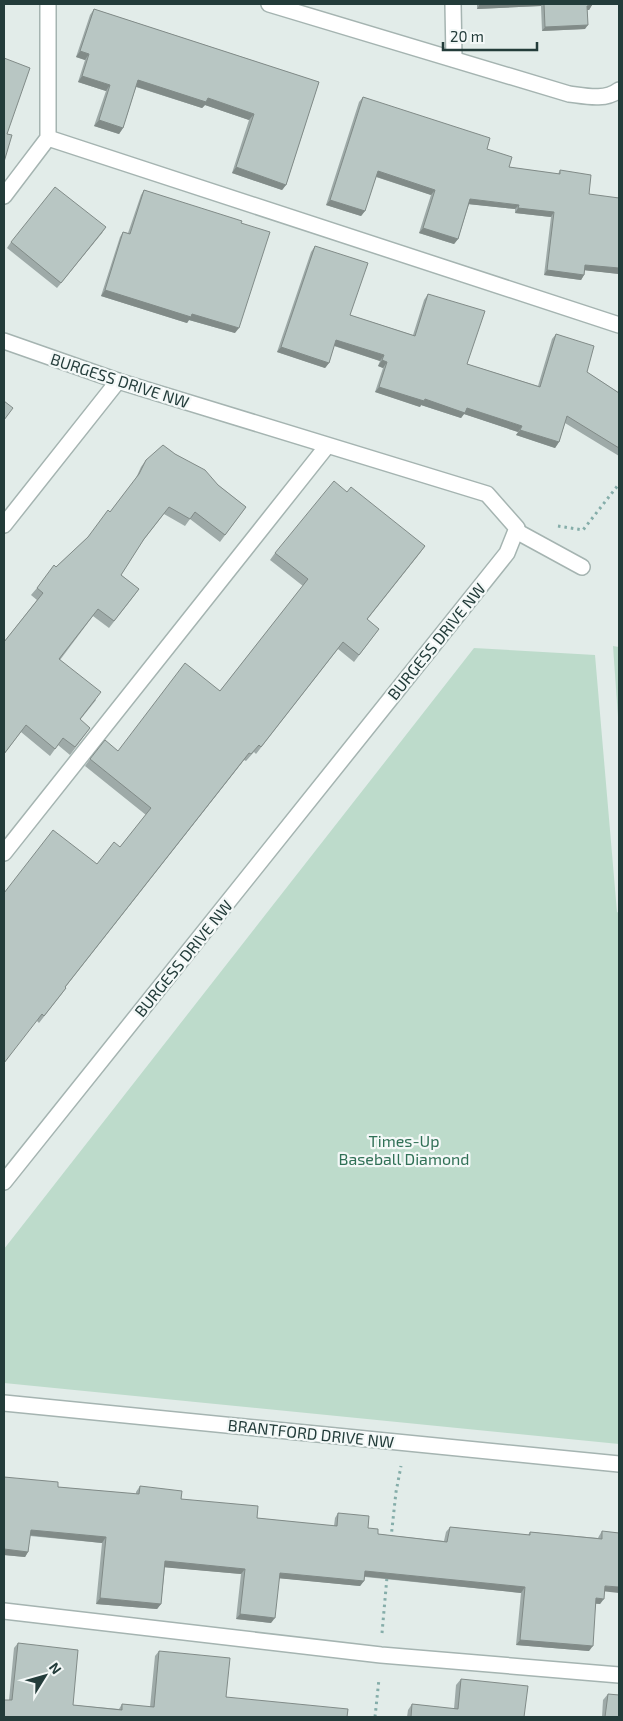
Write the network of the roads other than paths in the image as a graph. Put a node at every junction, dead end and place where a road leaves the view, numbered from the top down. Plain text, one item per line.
1 (48, 4) edge
2 (269, 4) edge
3 (453, 4) edge
4 (454, 59) junction
5 (619, 90) edge
6 (48, 138) junction
7 (4, 196) edge
8 (619, 325) edge
9 (4, 341) edge
10 (118, 381) junction
11 (327, 446) junction
12 (4, 525) edge
13 (517, 530) junction
14 (582, 567) dead end
15 (4, 853) edge
16 (4, 1182) edge
17 (4, 1403) edge
18 (619, 1464) edge
19 (4, 1611) edge
20 (619, 1675) edge

1 - 6 street
2 - 4 street
3 - 4 street
4 - 5 street
6 - 7 street
6 - 8 street
9 - 10 street, BURGESS DRIVE NW
10 - 11 street, BURGESS DRIVE NW
10 - 12 street
11 - 13 street, BURGESS DRIVE NW
11 - 15 street
13 - 14 street
13 - 16 street, BURGESS DRIVE NW
17 - 18 street, BRANTFORD DRIVE NW
19 - 20 street

